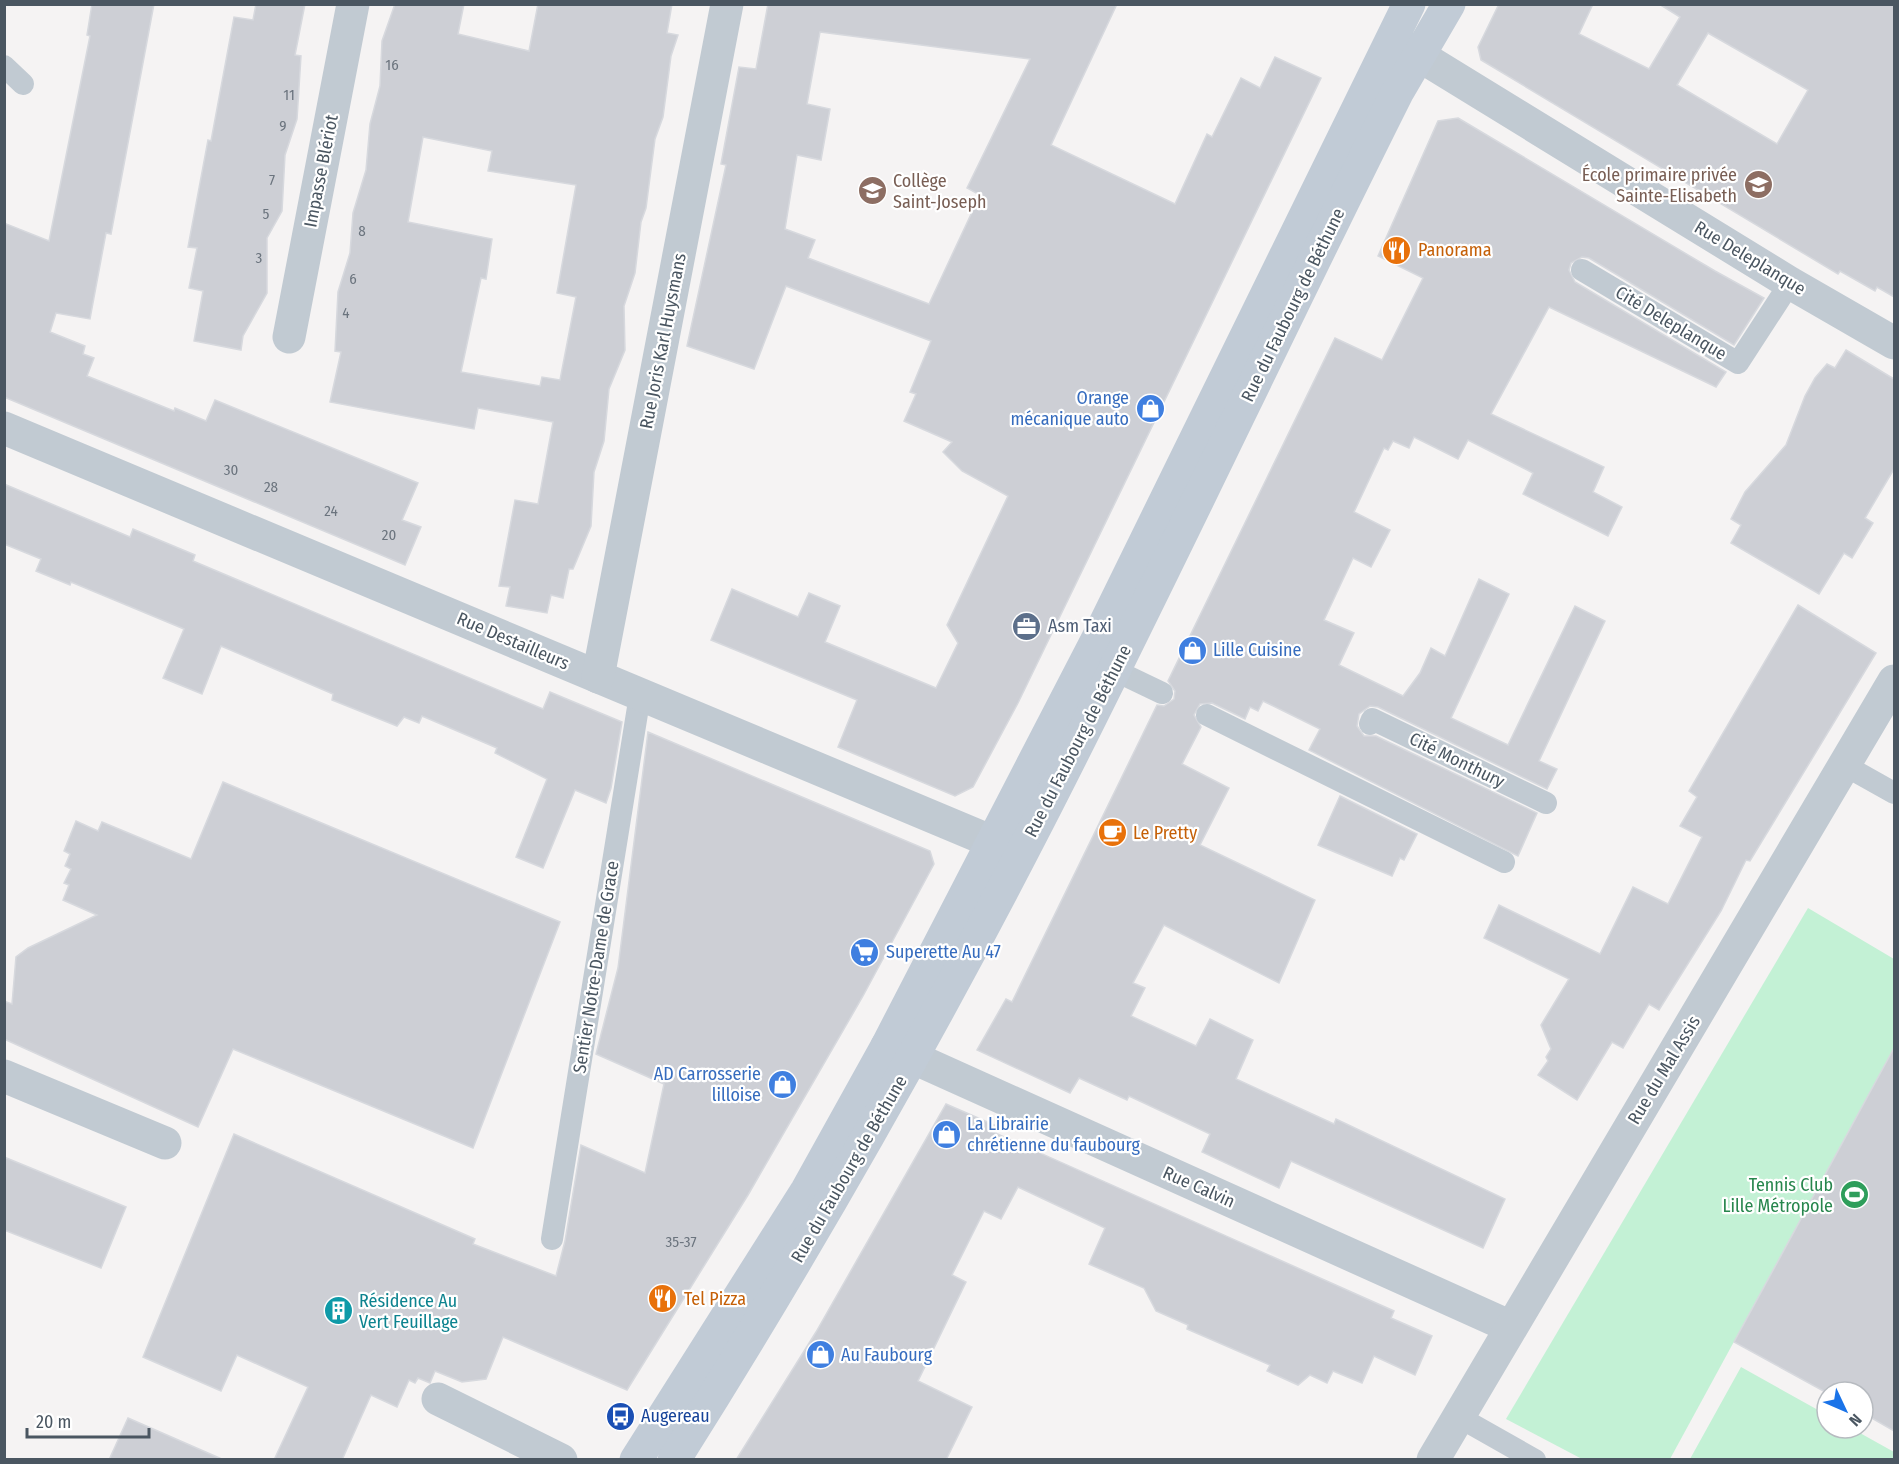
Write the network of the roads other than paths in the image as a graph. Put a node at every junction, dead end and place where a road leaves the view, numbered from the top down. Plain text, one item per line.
1 (352, 4) edge
2 (727, 4) edge
3 (1409, 4) edge
4 (1449, 4) edge
5 (1393, 39) junction
6 (1421, 55) junction
7 (4, 66) edge
8 (23, 84) dead end
9 (1582, 270) dead end
10 (1790, 283) junction
11 (289, 337) dead end
12 (1894, 343) edge
13 (4, 428) edge
14 (1114, 670) junction
15 (598, 677) junction
16 (1894, 681) edge
17 (1162, 693) dead end
18 (640, 694) junction
19 (1207, 715) dead end
20 (1370, 724) dead end
21 (1844, 765) junction
22 (1894, 793) edge
23 (1546, 803) dead end
24 (1006, 848) junction
25 (1504, 862) dead end
26 (900, 1052) junction
27 (4, 1076) edge
28 (165, 1143) dead end
29 (552, 1239) dead end
30 (1511, 1328) junction
31 (438, 1399) dead end
32 (1459, 1417) junction
33 (561, 1460) edge
34 (636, 1460) edge
35 (674, 1460) edge
36 (1433, 1460) edge
37 (1535, 1460) edge

1 - 11 street, Impasse Blériot
2 - 15 street, Rue Joris Karl Huysmans
3 - 5 main road, Rue du Faubourg de Béthune
4 - 6 main road, Rue du Faubourg de Béthune
5 - 6 street, Rue Deleplanque
5 - 24 main road, Rue du Faubourg de Béthune
6 - 10 street, Rue Deleplanque
6 - 14 main road, Rue du Faubourg de Béthune
7 - 8 lane
9 - 10 lane, Cité Deleplanque
10 - 12 street, Rue Deleplanque
13 - 15 street, Rue Destailleurs
14 - 17 lane
14 - 24 main road, Rue du Faubourg de Béthune
15 - 18 street, Rue Destailleurs
16 - 21 street, Rue du Mal Assis
18 - 24 street, Rue Destailleurs
18 - 29 lane, Sentier Notre-Dame de Grace
19 - 25 lane
20 - 23 lane, Cité Monthury
21 - 22 lane
21 - 30 street, Rue du Mal Assis
24 - 26 main road, Rue du Faubourg de Béthune
26 - 30 street, Rue Calvin
26 - 34 main road, Rue du Faubourg de Béthune
26 - 35 main road, Rue du Faubourg de Béthune
27 - 28 street
30 - 32 street, Rue du Mal Assis
31 - 33 street
32 - 36 street, Rue du Mal Assis
32 - 37 lane

